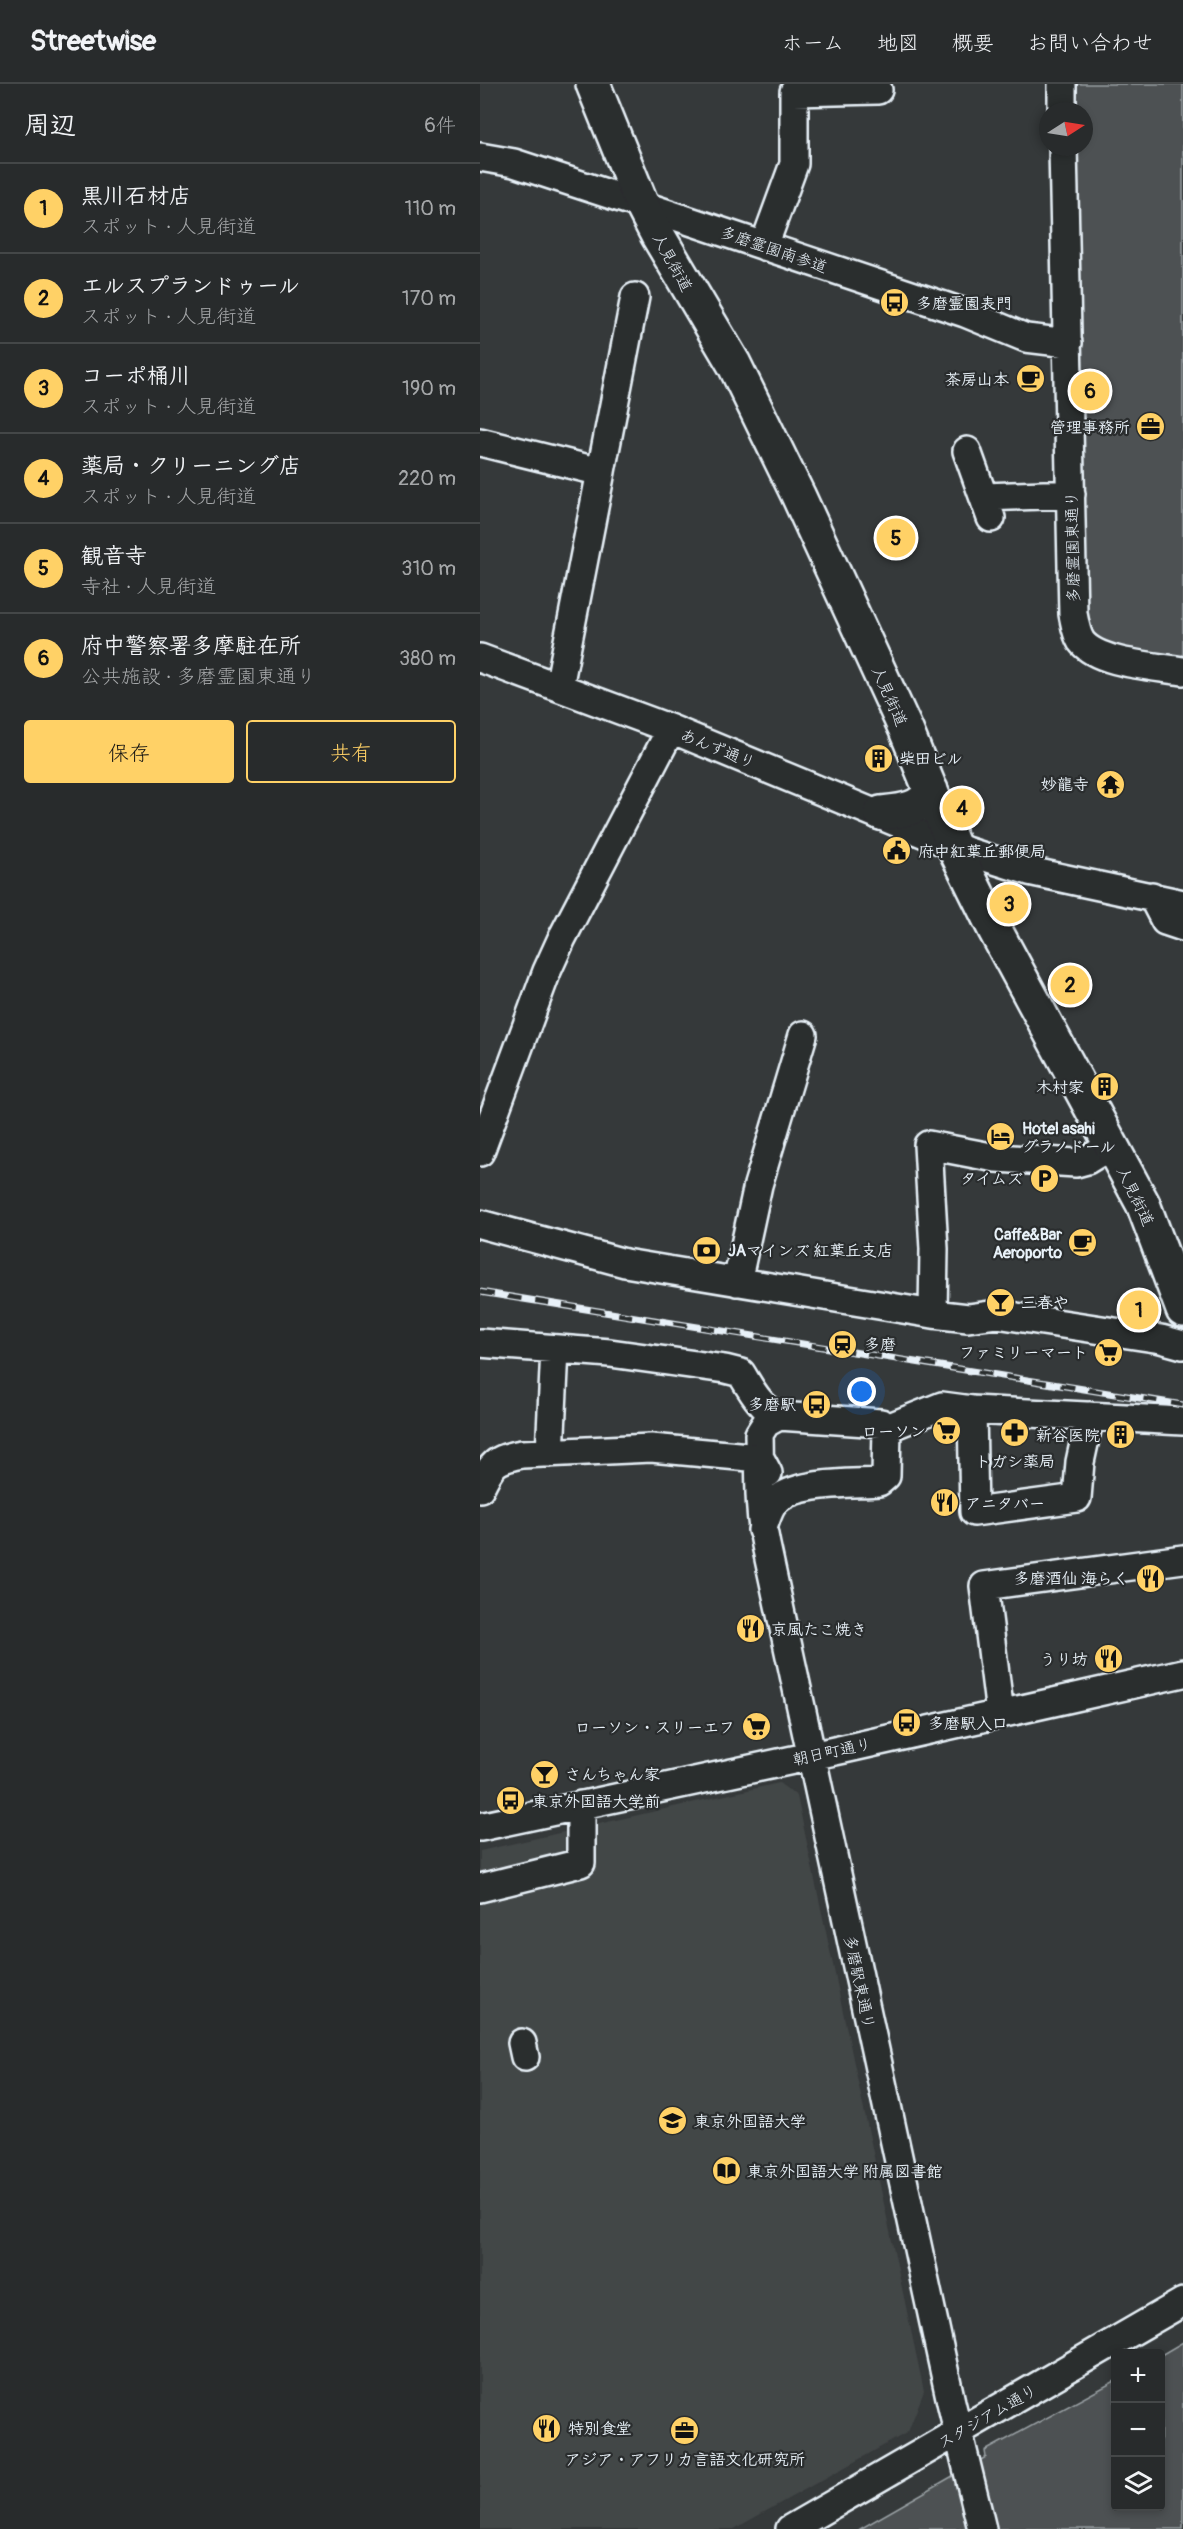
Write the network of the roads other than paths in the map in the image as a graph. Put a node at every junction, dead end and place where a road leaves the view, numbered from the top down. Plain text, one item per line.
1 (593, 84) edge
2 (1062, 84) edge
3 (878, 90) dead end
4 (1062, 102) edge
5 (1063, 156) edge
6 (480, 157) edge
7 (642, 205) junction
8 (764, 246) junction
9 (634, 297) dead end
10 (1068, 343) junction
11 (480, 442) edge
12 (967, 452) dead end
13 (601, 472) junction
14 (1071, 494) junction
15 (480, 658) edge
16 (1183, 671) edge
17 (559, 687) junction
18 (671, 729) junction
19 (931, 790) junction
20 (881, 813) junction
21 (953, 845) junction
22 (1152, 896) junction
23 (1183, 904) edge
24 (1183, 927) edge
25 (803, 1035) dead end
26 (1110, 1146) junction
27 (480, 1152) edge
28 (480, 1224) edge
29 (737, 1282) junction
30 (1183, 1310) edge
31 (933, 1314) junction
32 (480, 1343) edge
33 (1183, 1345) edge
34 (555, 1349) junction
35 (972, 1410) junction
36 (1090, 1416) junction
37 (1183, 1421) edge
38 (887, 1428) junction
39 (766, 1436) junction
40 (550, 1453) junction
41 (480, 1488) edge
42 (803, 1488) junction
43 (762, 1530) junction
44 (1183, 1559) edge
45 (1183, 1673) edge
46 (1000, 1714) junction
47 (811, 1756) junction
48 (581, 1805) junction
49 (480, 1827) edge
50 (480, 1888) edge
51 (1183, 2302) edge
52 (958, 2433) junction
53 (790, 2529) edge
54 (982, 2529) edge

1 - 7 main road, 人見街道
2 - 4 street
3 - 8 street
5 - 10 street, 多磨霊園東通り
6 - 7 street, 多磨霊園南参道
7 - 8 street, 多磨霊園南参道
7 - 19 main road, 人見街道
8 - 10 street, 多磨霊園南参道
9 - 13 street
10 - 14 street, 多磨霊園東通り
11 - 13 street
12 - 14 street
13 - 17 street
14 - 16 street, 多磨霊園東通り
15 - 17 street, あんず通り
17 - 18 street, あんず通り
18 - 20 street, あんず通り
18 - 27 street
19 - 20 main road
19 - 21 main road, 人見街道
20 - 21 street, あんず通り
21 - 22 street, あんず通り
21 - 26 main road, 人見街道
22 - 23 street, あんず通り
22 - 24 street
25 - 29 street
26 - 30 main road, 人見街道
26 - 31 street
28 - 29 street
29 - 31 street
31 - 33 street
32 - 34 street
34 - 39 street, 多磨駅東通り
34 - 40 street
35 - 36 street
35 - 36 street
35 - 38 street
36 - 37 street
38 - 39 street
38 - 42 street
39 - 40 street
39 - 42 street
39 - 43 street, 多磨駅東通り
40 - 41 street
42 - 43 street
43 - 47 street, 多磨駅東通り
44 - 46 street
45 - 46 street, 朝日町通り
46 - 47 street, 朝日町通り
47 - 48 street, 朝日町通り
47 - 52 street, 多磨駅東通り
48 - 49 street, 朝日町通り
48 - 50 street
51 - 52 street, スタジアム通り
52 - 53 street, スタジアム通り
52 - 54 street, 多磨駅東通り

